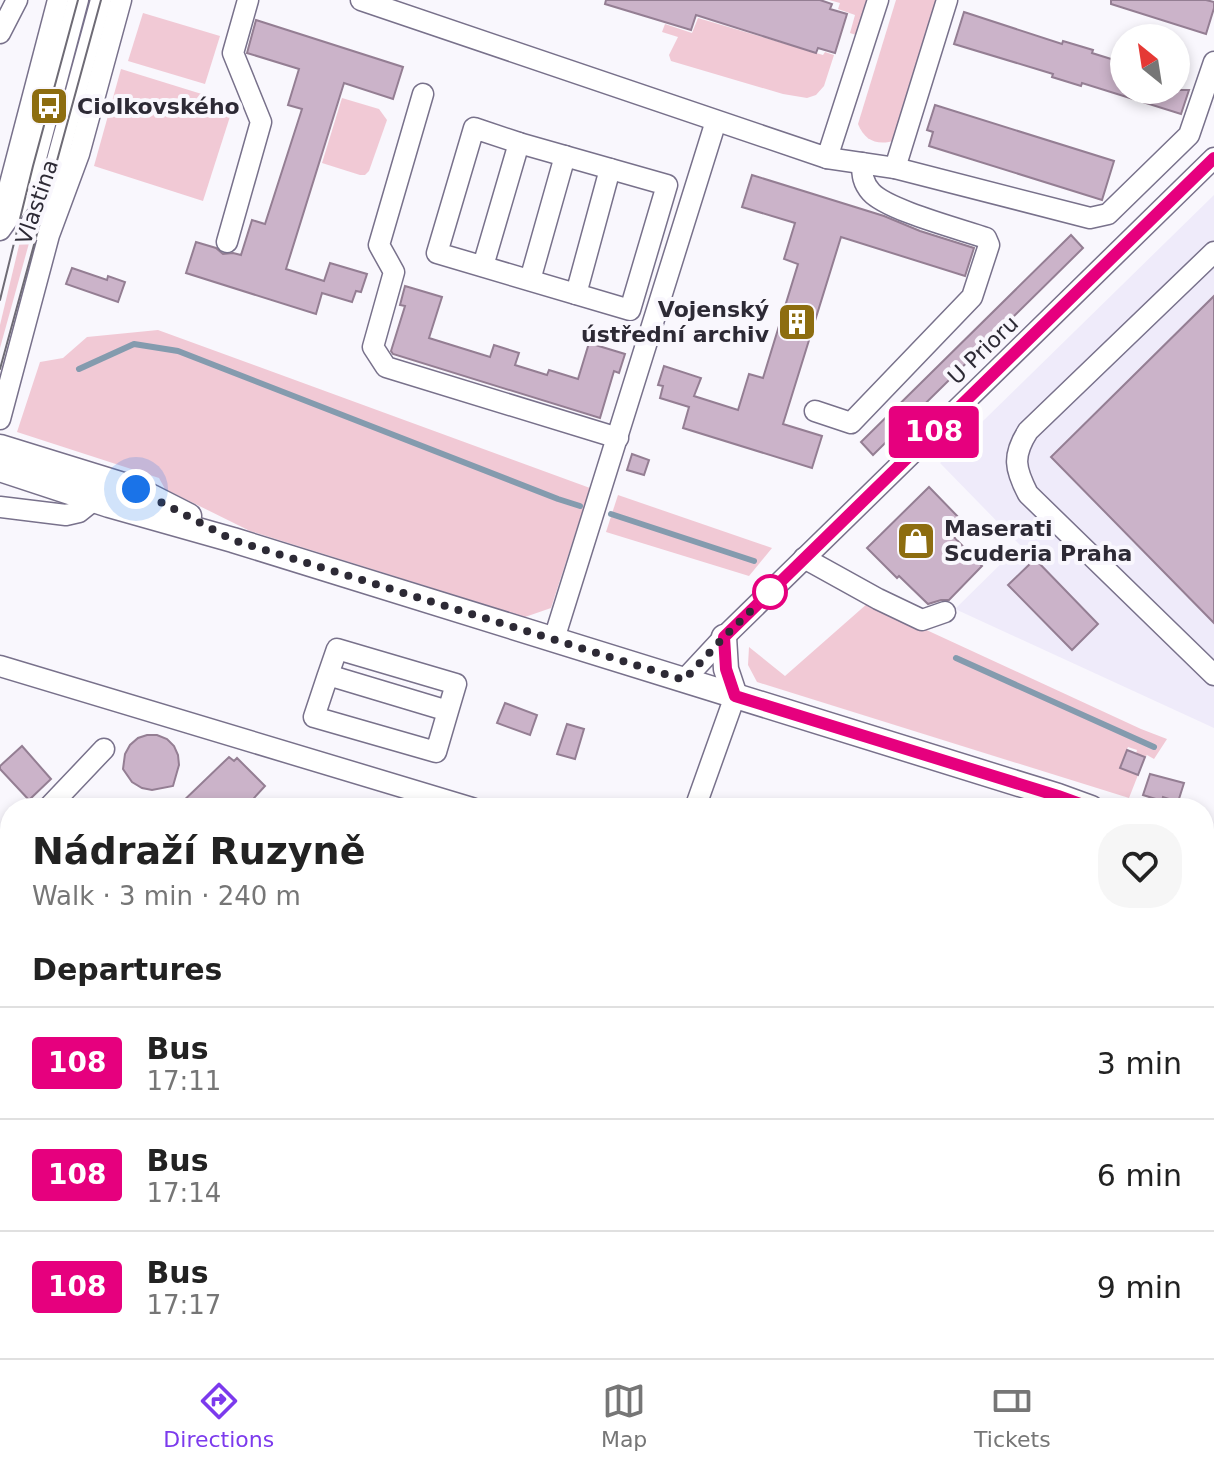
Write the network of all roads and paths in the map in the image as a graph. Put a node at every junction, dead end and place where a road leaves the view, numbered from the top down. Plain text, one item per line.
1 (17, 0) edge
2 (58, 0) edge
3 (78, 0) edge
4 (101, 0) edge
5 (121, 0) edge
6 (248, 0) edge
7 (361, 0) edge
8 (878, 0) edge
9 (947, 0) edge
10 (0, 33) edge
11 (1214, 62) edge
12 (423, 94) dead end
13 (716, 121) junction
14 (519, 143) junction
15 (565, 156) junction
16 (827, 158) junction
17 (1214, 158) edge
18 (16, 161) edge
19 (862, 163) junction
20 (895, 168) junction
21 (610, 169) junction
22 (62, 175) junction
23 (662, 201) junction
24 (689, 210) junction
25 (0, 222) edge
26 (0, 230) edge
27 (227, 242) dead end
28 (1214, 252) edge
29 (483, 266) junction
30 (530, 280) junction
31 (576, 294) junction
32 (0, 369) edge
33 (815, 411) dead end
34 (0, 419) edge
35 (618, 438) junction
36 (0, 447) edge
37 (0, 469) edge
38 (94, 500) junction
39 (0, 507) edge
40 (233, 540) junction
41 (804, 558) junction
42 (945, 612) dead end
43 (724, 637) junction
44 (554, 639) junction
45 (0, 666) edge
46 (328, 675) junction
47 (1214, 675) edge
48 (684, 680) junction
49 (735, 696) junction
50 (448, 711) junction
51 (104, 749) dead end
52 (57, 798) edge
53 (439, 798) edge
54 (699, 798) edge
55 (1064, 798) edge

1 - 10 street
2 - 18 street, Vlastina
3 - 18 street
4 - 22 street
5 - 22 street, Vlastina
6 - 27 street
7 - 13 street
8 - 16 street
9 - 20 street
11 - 20 street
12 - 35 street
13 - 16 street
13 - 24 street
14 - 15 street
14 - 29 street
14 - 29 street
15 - 21 street
15 - 30 street
16 - 19 street
17 - 41 street, U Prioru
18 - 22 street
18 - 25 street, Vlastina
18 - 26 street
19 - 20 street
19 - 33 street
21 - 23 street
21 - 31 street
22 - 32 street
22 - 34 street, Vlastina
23 - 24 street
23 - 31 street
24 - 35 street
28 - 47 street
29 - 30 street
30 - 31 street
35 - 44 street
36 - 40 main road
37 - 38 main road
38 - 39 street
38 - 40 main road
40 - 44 main road
41 - 42 street
41 - 43 street, U Prioru
43 - 48 street, U Prioru
43 - 49 main road
44 - 48 main road
45 - 53 street
46 - 50 street
46 - 50 street
46 - 50 street
48 - 49 main road
49 - 54 street
49 - 55 main road
51 - 52 street

